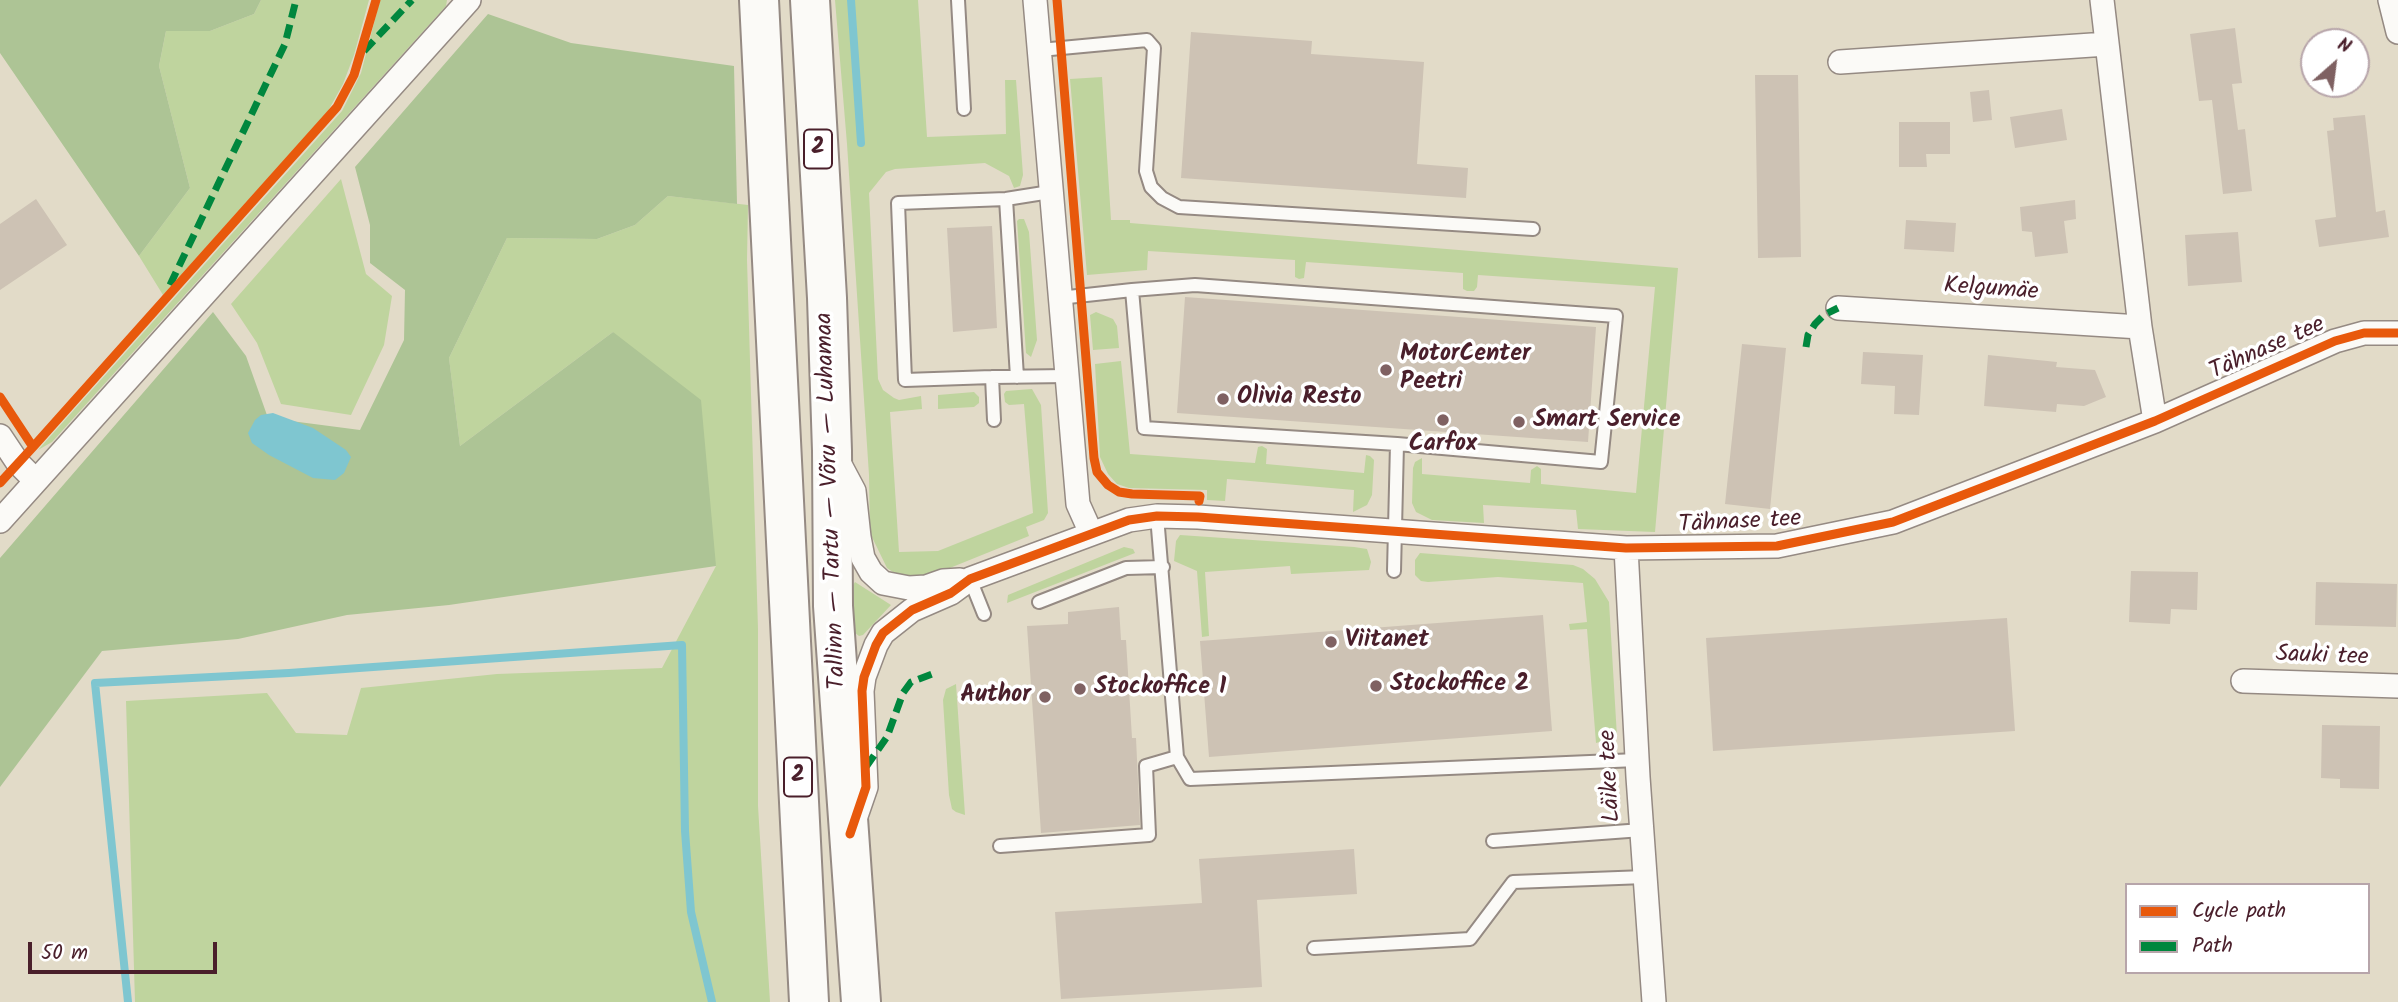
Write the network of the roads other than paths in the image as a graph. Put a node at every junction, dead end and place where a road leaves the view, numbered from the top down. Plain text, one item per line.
1 (470, 0) edge
2 (759, 0) edge
3 (810, 0) edge
4 (958, 0) edge
5 (1035, 0) edge
6 (2102, 0) edge
7 (2390, 0) edge
8 (2398, 32) edge
9 (2107, 44) junction
10 (1040, 50) junction
11 (1840, 62) dead end
12 (964, 109) dead end
13 (1050, 192) junction
14 (1006, 199) junction
15 (1533, 229) dead end
16 (1132, 290) junction
17 (1059, 298) junction
18 (1838, 307) dead end
19 (2140, 327) junction
20 (2398, 333) edge
21 (1067, 376) junction
22 (992, 377) junction
23 (1017, 377) junction
24 (994, 419) dead end
25 (2155, 421) junction
26 (0, 436) edge
27 (1397, 444) junction
28 (832, 451) junction
29 (36, 481) junction
30 (1157, 516) junction
31 (0, 521) edge
32 (1395, 532) junction
33 (1091, 533) junction
34 (1626, 548) junction
35 (1163, 567) junction
36 (1394, 570) dead end
37 (970, 579) junction
38 (1039, 602) dead end
39 (984, 614) dead end
40 (2243, 681) dead end
41 (2398, 686) edge
42 (1177, 757) junction
43 (1637, 760) junction
44 (1642, 830) junction
45 (850, 834) junction
46 (1493, 841) dead end
47 (1000, 846) dead end
48 (1645, 877) junction
49 (1314, 948) dead end
50 (809, 1002) edge
51 (861, 1002) edge
52 (1654, 1002) edge

1 - 29 street
2 - 50 highway, Tallinn — Tartu — Võru — Luhamaa / 2
3 - 28 highway, Tallinn — Tartu — Võru — Luhamaa / 2
4 - 12 lane
5 - 10 street
6 - 9 street
7 - 8 street
9 - 11 street
9 - 19 street
10 - 13 street
10 - 15 lane
13 - 14 lane
13 - 17 street
14 - 22 lane
14 - 23 lane
16 - 17 lane
16 - 27 lane
16 - 27 lane
17 - 21 street
18 - 19 street, Kelgumäe
19 - 25 street
20 - 25 street, Tähnase tee
21 - 23 lane
21 - 33 street
22 - 23 lane
22 - 24 lane
25 - 34 street, Tähnase tee
26 - 29 street
27 - 32 lane
28 - 37 street
28 - 45 highway, Tallinn — Tartu — Võru — Luhamaa / 2
29 - 31 street
30 - 32 street, Tähnase tee
30 - 33 street, Tähnase tee
30 - 35 lane
32 - 34 street, Tähnase tee
32 - 36 lane
33 - 37 street, Tähnase tee
34 - 43 street, Läike tee
35 - 38 lane
35 - 42 lane
37 - 39 lane
37 - 45 street
40 - 41 street, Sauki tee
42 - 43 lane
42 - 47 lane
43 - 44 street, Läike tee
44 - 46 lane
44 - 48 street, Läike tee
45 - 51 highway, Tallinn — Tartu — Võru — Luhamaa / 2
48 - 49 lane
48 - 52 street, Läike tee

